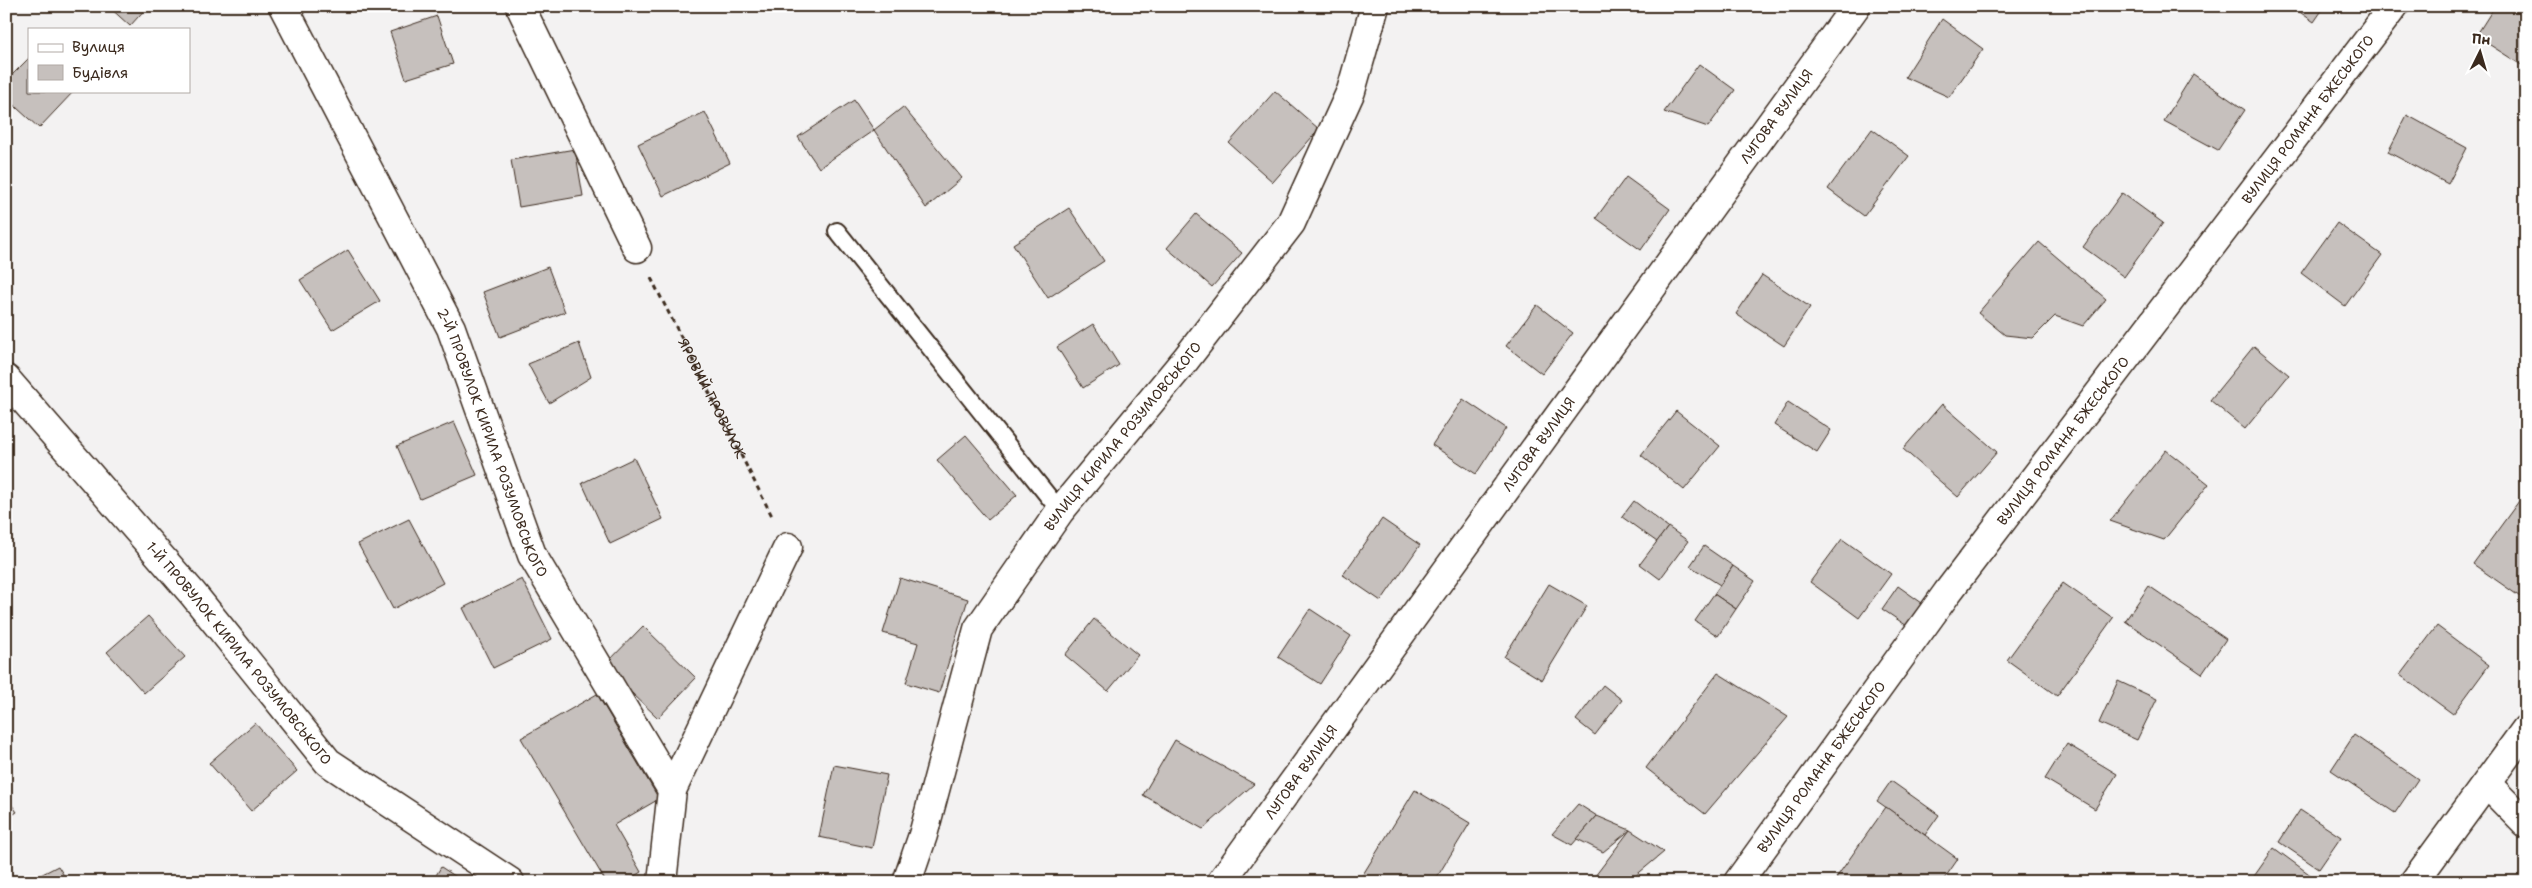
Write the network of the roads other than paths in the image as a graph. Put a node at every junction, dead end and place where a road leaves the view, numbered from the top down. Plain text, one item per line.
1 (283, 6) edge
2 (520, 6) edge
3 (1375, 6) edge
4 (1856, 6) edge
5 (2394, 6) edge
6 (837, 231) dead end
7 (637, 248) road end
8 (6, 380) edge
9 (1060, 511) junction
10 (788, 547) road end
11 (2526, 729) edge
12 (2486, 784) junction
13 (672, 790) junction
14 (2526, 824) edge
15 (510, 882) edge
16 (662, 882) edge
17 (907, 882) edge
18 (1221, 882) edge
19 (1738, 882) edge
20 (2414, 882) edge

1 - 13 street, 2-Й ПРОВУЛОК КИРИЛА РОЗУМОВСЬКОГО
2 - 7 street
3 - 9 street, ВУЛИЦЯ КИРИЛА РОЗУМОВСЬКОГО
4 - 18 street, ЛУГОВА ВУЛИЦЯ
5 - 19 street, ВУЛИЦЯ РОМАНА БЖЕСЬКОГО
6 - 9 lane
8 - 15 street, 1-Й ПРОВУЛОК КИРИЛА РОЗУМОВСЬКОГО
9 - 17 street, ВУЛИЦЯ КИРИЛА РОЗУМОВСЬКОГО
10 - 13 street
11 - 12 street
12 - 14 street
12 - 20 street
13 - 16 street

